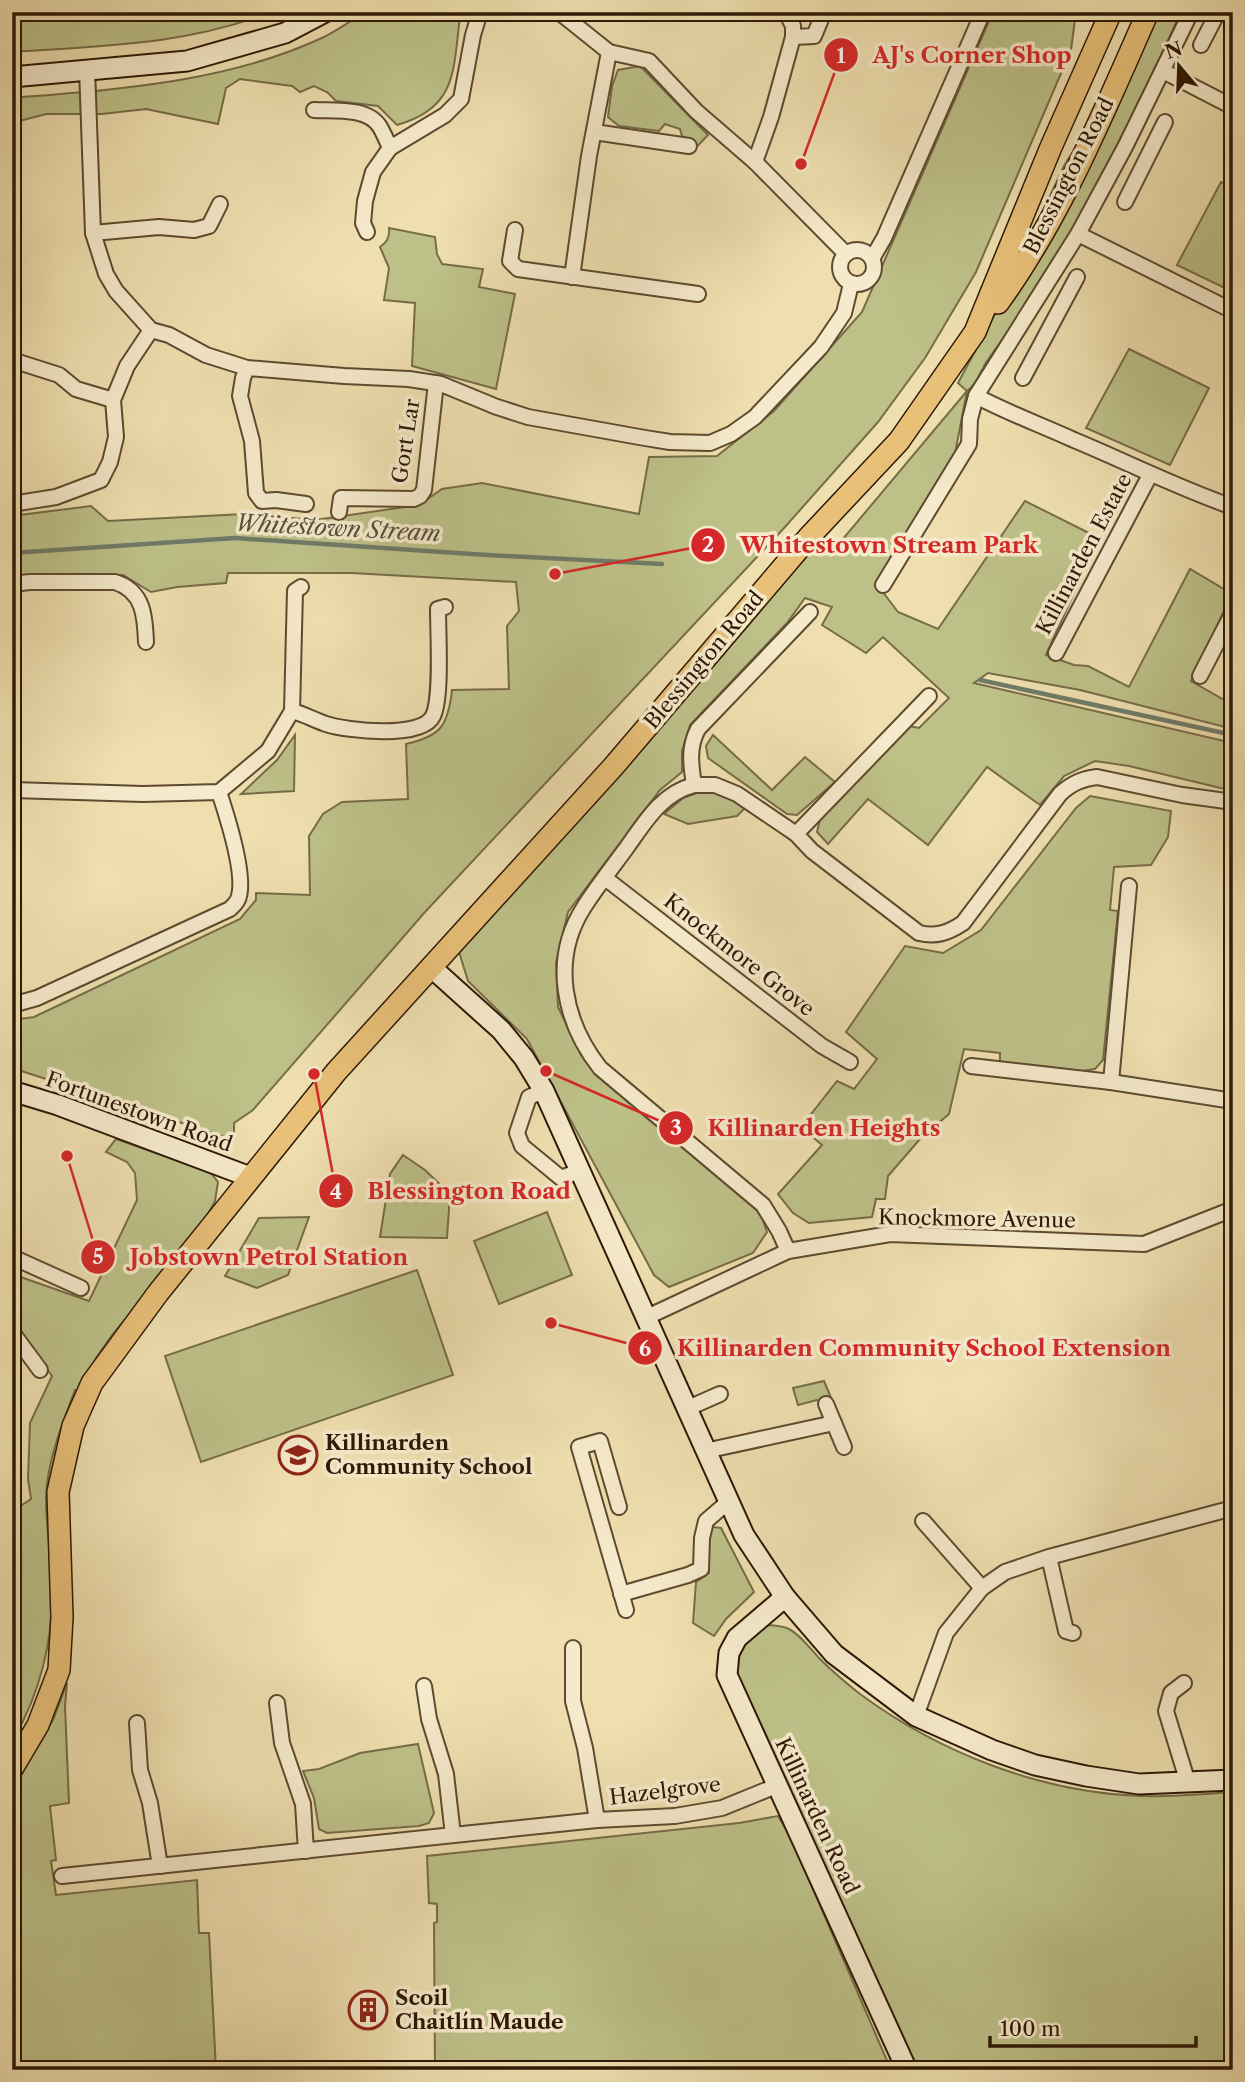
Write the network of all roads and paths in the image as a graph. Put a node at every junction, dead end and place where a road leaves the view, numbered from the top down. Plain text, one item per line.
1 (325, 12) edge
2 (480, 12) edge
3 (559, 12) edge
4 (786, 12) edge
5 (824, 12) edge
6 (983, 12) edge
7 (1093, 12) edge
8 (1111, 12) edge
9 (1148, 12) edge
10 (1191, 12) edge
11 (1218, 12) edge
12 (793, 37) junction
13 (1201, 45) dead end
14 (609, 52) junction
15 (87, 69) junction
16 (1163, 71) junction
17 (12, 77) edge
18 (1233, 107) edge
19 (314, 110) dead end
20 (1165, 122) dead end
21 (594, 132) junction
22 (689, 146) dead end
23 (1051, 147) junction
24 (1125, 147) junction
25 (390, 148) junction
26 (1146, 159) junction
27 (755, 162) junction
28 (1125, 202) dead end
29 (220, 204) dead end
30 (515, 230) dead end
31 (367, 232) dead end
32 (93, 233) junction
33 (1078, 234) junction
34 (846, 254) junction
35 (872, 259) junction
36 (572, 276) junction
37 (1077, 277) dead end
38 (851, 284) junction
39 (698, 294) dead end
40 (1233, 312) edge
41 (1030, 313) junction
42 (1050, 326) junction
43 (151, 330) junction
44 (975, 332) junction
45 (12, 360) edge
46 (247, 368) junction
47 (1023, 378) dead end
48 (436, 383) junction
49 (976, 396) junction
50 (113, 400) junction
51 (1150, 475) junction
52 (12, 504) edge
53 (306, 504) dead end
54 (1233, 507) edge
55 (339, 512) dead end
56 (12, 584) edge
57 (883, 584) dead end
58 (301, 587) dead end
59 (445, 607) dead end
60 (810, 612) dead end
61 (1233, 612) edge
62 (146, 642) dead end
63 (1056, 653) dead end
64 (1200, 676) dead end
65 (929, 696) dead end
66 (292, 711) junction
67 (694, 785) junction
68 (12, 790) edge
69 (219, 792) junction
70 (1233, 802) edge
71 (796, 834) junction
72 (605, 878) junction
73 (1129, 886) dead end
74 (431, 967) junction
75 (12, 1005) edge
76 (850, 1062) dead end
77 (971, 1066) dead end
78 (1111, 1083) junction
79 (12, 1091) edge
80 (544, 1091) junction
81 (1233, 1101) edge
82 (579, 1171) junction
83 (250, 1177) junction
84 (1233, 1209) edge
85 (788, 1251) junction
86 (12, 1257) edge
87 (81, 1288) dead end
88 (645, 1318) junction
89 (12, 1332) edge
90 (40, 1370) dead end
91 (720, 1394) dead end
92 (826, 1404) dead end
93 (686, 1409) junction
94 (834, 1423) junction
95 (844, 1447) dead end
96 (705, 1451) junction
97 (728, 1503) junction
98 (619, 1507) dead end
99 (1233, 1508) edge
100 (923, 1521) dead end
101 (1049, 1557) junction
102 (982, 1588) junction
103 (621, 1594) junction
104 (785, 1597) junction
105 (626, 1610) dead end
106 (1073, 1633) dead end
107 (573, 1648) dead end
108 (1184, 1683) dead end
109 (424, 1686) dead end
110 (277, 1703) dead end
111 (916, 1716) junction
112 (137, 1723) dead end
113 (12, 1769) edge
114 (1233, 1780) edge
115 (1188, 1783) junction
116 (776, 1786) junction
117 (597, 1820) junction
118 (453, 1835) junction
119 (306, 1851) junction
120 (160, 1866) junction
121 (62, 1877) dead end
122 (907, 2070) edge

1 - 15 street
2 - 25 street
3 - 14 street
4 - 12 street
5 - 12 street
6 - 35 street
7 - 23 main road
8 - 23 main road, Blessington Road
9 - 44 main road, Blessington Road
10 - 16 street
11 - 13 street
12 - 27 street
14 - 21 street
14 - 27 street
15 - 17 street
15 - 32 street
16 - 18 street
16 - 24 street
19 - 25 street
20 - 26 street
21 - 22 street
21 - 36 street
23 - 44 main road, Blessington Road
24 - 26 street
24 - 33 street
25 - 31 street
26 - 28 street
27 - 34 street
29 - 32 street
30 - 36 street
32 - 43 street
33 - 40 street
33 - 41 street
34 - 35 street
34 - 38 street
35 - 38 street
36 - 39 street
37 - 42 street
38 - 48 street
41 - 42 street
41 - 49 street
42 - 47 street
43 - 46 street
43 - 50 street
44 - 74 main road, Blessington Road
45 - 50 street
46 - 48 street
46 - 53 street
48 - 55 street, Gort Lar
49 - 51 street, Killinarden Estate
49 - 57 street
50 - 52 street
51 - 54 street, Killinarden Estate
51 - 63 street, Killinarden Estate
56 - 62 street
58 - 66 street
59 - 66 street
60 - 67 street
61 - 64 street
65 - 71 street
66 - 69 street
67 - 71 street
67 - 72 street
68 - 69 street
69 - 75 street
70 - 71 street
72 - 76 street, Knockmore Grove
72 - 85 street
73 - 78 street
74 - 80 street
74 - 83 main road, Blessington Road
77 - 78 street
78 - 81 street
79 - 83 street, Fortunestown Road
80 - 82 street
80 - 82 street
82 - 88 street
83 - 113 main road, Blessington Road
84 - 85 street, Knockmore Avenue
85 - 88 street, Knockmore Avenue
86 - 87 street
88 - 93 street
89 - 90 street
91 - 93 street
92 - 94 street
93 - 96 street
94 - 95 street
94 - 96 street
96 - 97 street
97 - 103 street
97 - 104 street
98 - 103 street
99 - 101 street
100 - 102 street
101 - 102 street
101 - 106 street
102 - 111 street
103 - 105 street
104 - 111 street
104 - 116 street, Killinarden Road
107 - 117 street, Hazelgrove
108 - 115 street
109 - 118 street
110 - 119 street
111 - 115 street
112 - 120 street
114 - 115 street
116 - 117 street, Hazelgrove
116 - 122 street, Killinarden Road
117 - 118 street, Hazelgrove
118 - 119 street, Hazelgrove
119 - 120 street, Hazelgrove
120 - 121 street, Hazelgrove

